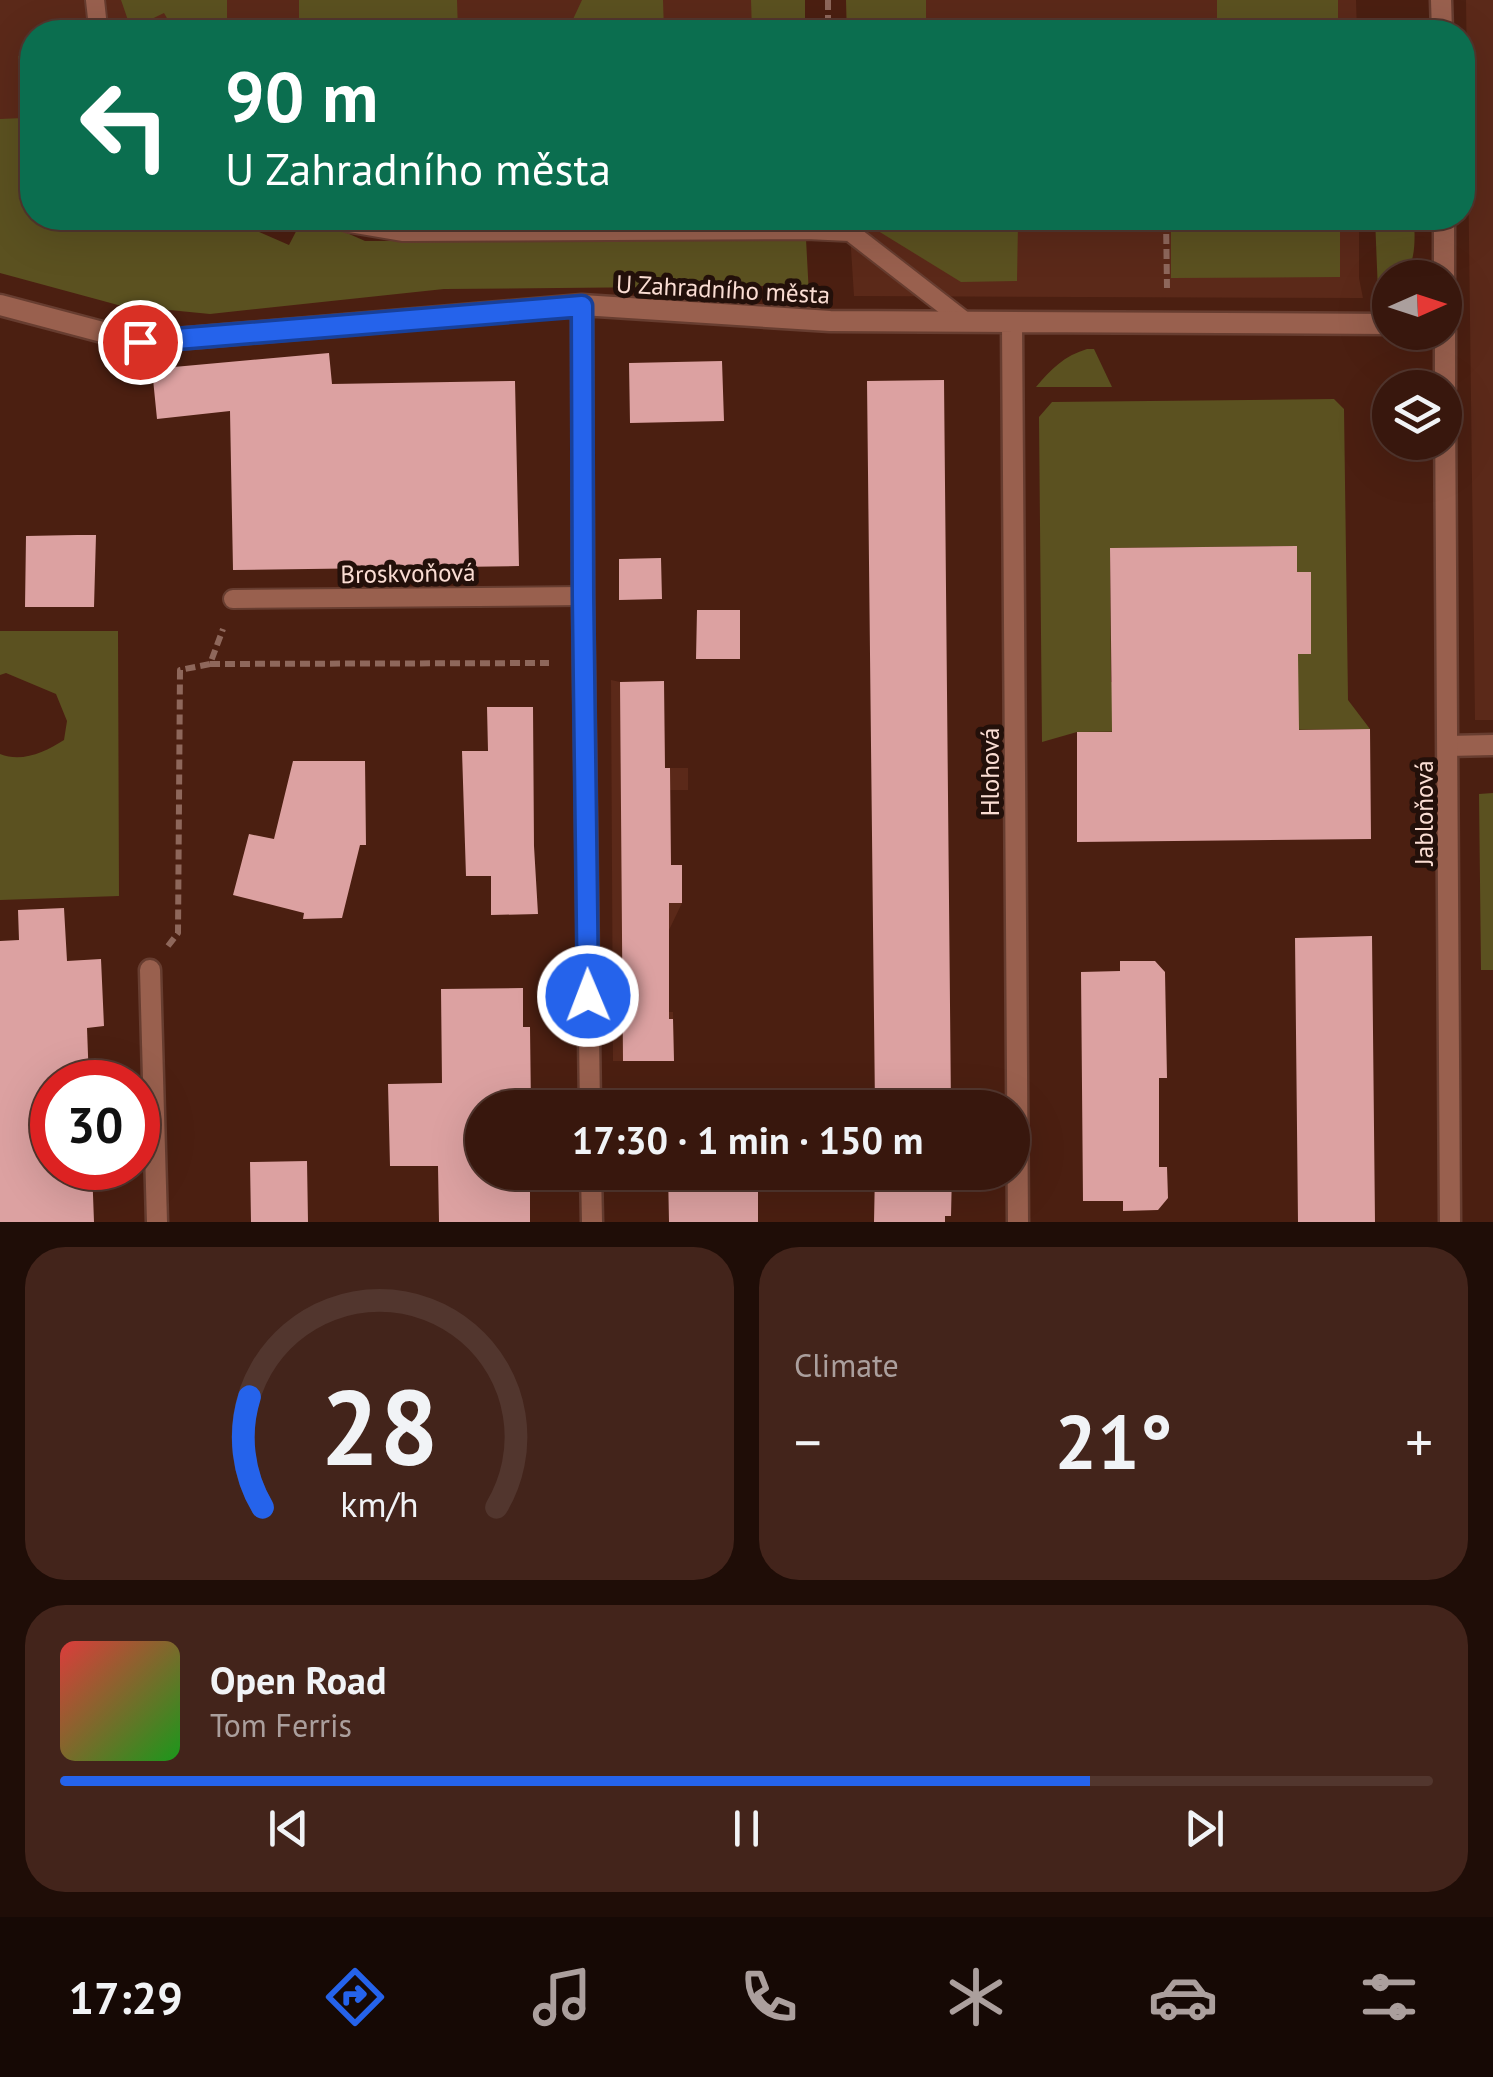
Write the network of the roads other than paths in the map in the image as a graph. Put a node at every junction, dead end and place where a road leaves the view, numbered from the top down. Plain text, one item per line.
1 (390, 230) edge
2 (436, 230) edge
3 (824, 230) edge
4 (1444, 230) edge
5 (1444, 260) edge
6 (0, 305) edge
7 (582, 306) junction
8 (966, 322) junction
9 (1012, 322) junction
10 (1372, 324) edge
11 (1445, 460) edge
12 (583, 596) junction
13 (233, 600) road end
14 (1448, 746) junction
15 (1493, 746) edge
16 (150, 970) road end
17 (590, 1090) edge
18 (591, 1190) edge
19 (157, 1222) edge
20 (592, 1222) edge
21 (1018, 1222) edge
22 (1450, 1222) edge

1 - 2 lane
3 - 8 lane
4 - 5 street
6 - 7 street, U Zahradního města
7 - 8 street, U Zahradního města
7 - 12 street
8 - 9 street, U Zahradního města
9 - 10 street, U Zahradního města
9 - 21 street, Hlohová
11 - 14 street, Jabloňová
12 - 13 lane, Broskvoňová
12 - 17 street
14 - 15 street
14 - 22 street, Jabloňová
16 - 19 street
18 - 20 street

